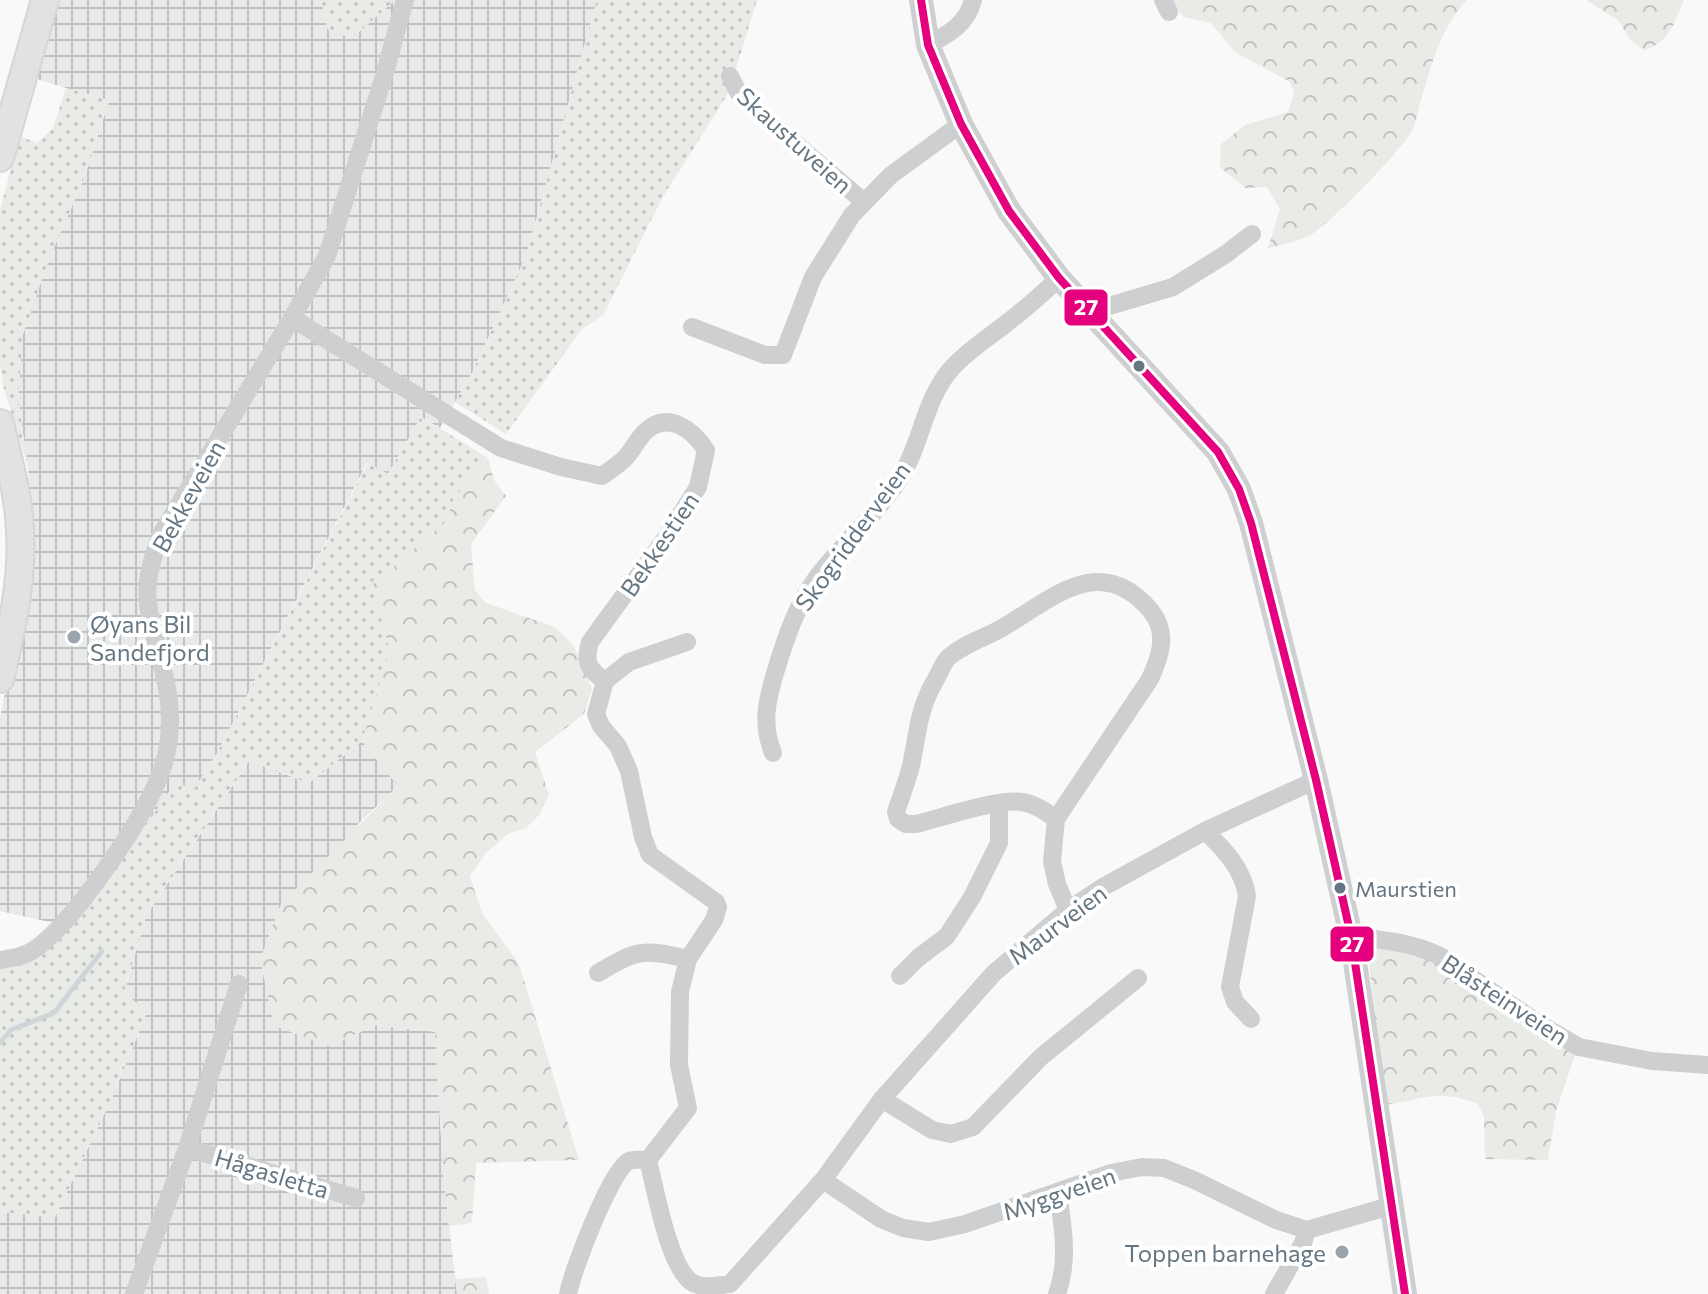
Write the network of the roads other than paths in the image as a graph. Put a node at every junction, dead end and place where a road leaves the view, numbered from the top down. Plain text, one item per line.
1 (45, 0) edge
2 (405, 0) edge
3 (921, 0) edge
4 (973, 0) edge
5 (928, 45) junction
6 (730, 76) dead end
7 (961, 124) junction
8 (0, 158) edge
9 (863, 201) junction
10 (1252, 234) dead end
11 (1059, 278) junction
12 (1089, 312) junction
13 (292, 318) junction
14 (692, 327) dead end
15 (0, 423) edge
16 (687, 642) dead end
17 (0, 679) edge
18 (605, 681) junction
19 (773, 753) dead end
20 (1316, 780) junction
21 (999, 803) junction
22 (1056, 819) junction
23 (1205, 831) junction
24 (1068, 910) junction
25 (1351, 936) junction
26 (688, 959) junction
27 (0, 960) edge
28 (598, 973) dead end
29 (900, 976) dead end
30 (1138, 978) dead end
31 (239, 984) dead end
32 (1251, 1019) dead end
33 (1708, 1065) edge
34 (882, 1099) junction
35 (187, 1148) junction
36 (648, 1160) junction
37 (823, 1180) junction
38 (1058, 1193) junction
39 (356, 1198) dead end
40 (1390, 1206) junction
41 (1307, 1230) junction
42 (730, 1289) edge
43 (134, 1294) edge
44 (568, 1294) edge
45 (1057, 1294) edge
46 (1274, 1294) edge
47 (1405, 1294) edge

1 - 8 main road
2 - 13 street, Bekkeveien
3 - 5 street
4 - 5 street
5 - 7 street
6 - 9 street, Skaustuveien
7 - 9 street, Skaustuveien
7 - 11 street
9 - 14 street, Skaustuveien
10 - 12 street
11 - 12 street
11 - 19 street, Skogridderveien
12 - 20 street
13 - 18 street, Bekkestien
13 - 27 street, Bekkeveien
15 - 17 main road
16 - 18 street
18 - 26 street
20 - 23 street, Maurveien
20 - 25 street
21 - 22 street
21 - 22 street
21 - 29 street
22 - 24 street
23 - 24 street, Maurveien
23 - 32 street
24 - 34 street, Maurveien
25 - 33 street, Blåsteinveien
25 - 40 street
26 - 28 street
26 - 36 street
30 - 34 street
31 - 35 street, Hågasletta
34 - 37 street, Maurveien
35 - 39 street, Hågasletta
35 - 43 street, Hågasletta
36 - 42 street, Maurveien
36 - 44 street
37 - 38 street, Myggveien
37 - 42 street, Maurveien
38 - 41 street, Myggveien
38 - 45 street
40 - 41 street
40 - 47 street
41 - 46 street

